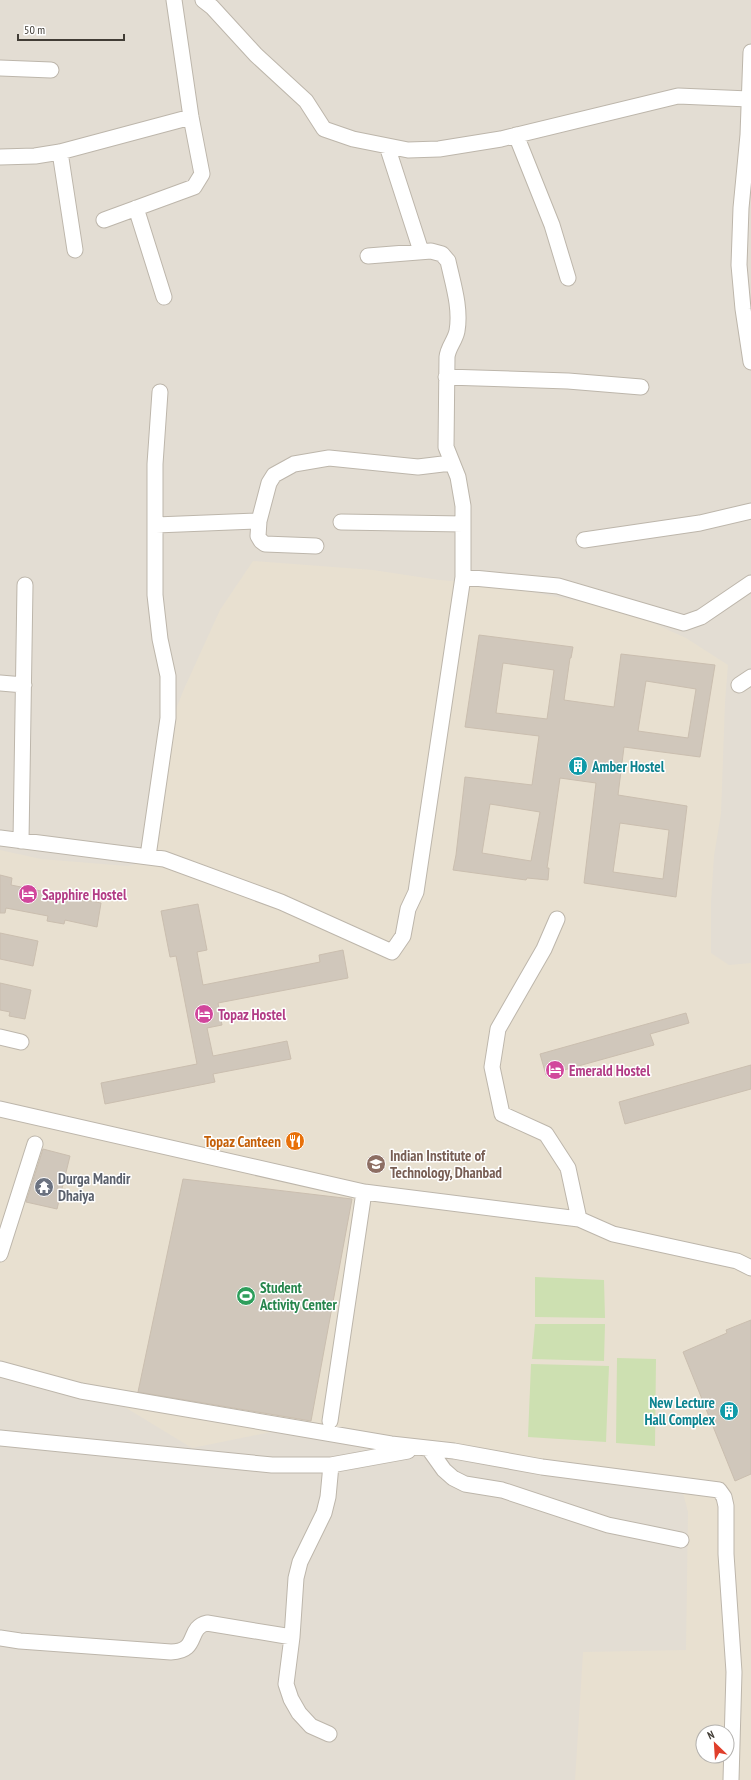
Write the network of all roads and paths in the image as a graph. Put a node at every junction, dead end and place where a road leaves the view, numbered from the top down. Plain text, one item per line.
1 (174, 0) edge
2 (203, 0) edge
3 (751, 52) edge
4 (0, 68) edge
5 (51, 70) dead end
6 (750, 99) junction
7 (191, 117) junction
8 (516, 136) junction
9 (387, 146) junction
10 (60, 152) junction
11 (0, 157) edge
12 (136, 208) junction
13 (104, 220) dead end
14 (76, 250) dead end
15 (420, 251) junction
16 (368, 256) dead end
17 (568, 278) dead end
18 (164, 297) dead end
19 (749, 346) edge
20 (751, 362) edge
21 (446, 377) junction
22 (641, 387) dead end
23 (160, 392) dead end
24 (451, 463) junction
25 (751, 511) edge
26 (259, 521) junction
27 (341, 522) dead end
28 (156, 524) junction
29 (463, 524) junction
30 (584, 540) dead end
31 (316, 546) dead end
32 (463, 577) junction
33 (751, 583) edge
34 (25, 585) dead end
35 (0, 683) edge
36 (24, 685) junction
37 (0, 838) edge
38 (21, 842) junction
39 (148, 856) junction
40 (557, 919) dead end
41 (0, 1037) edge
42 (21, 1042) dead end
43 (0, 1109) edge
44 (35, 1144) dead end
45 (364, 1192) junction
46 (579, 1219) junction
47 (0, 1254) edge
48 (751, 1268) edge
49 (0, 1369) edge
50 (330, 1421) dead end
51 (0, 1438) edge
52 (425, 1449) junction
53 (331, 1465) junction
54 (681, 1540) dead end
55 (292, 1637) junction
56 (0, 1638) edge
57 (329, 1734) dead end
58 (731, 1780) edge

1 - 7 street
2 - 9 street
3 - 6 street
4 - 5 street
6 - 8 street
6 - 19 street
7 - 10 street
7 - 12 street
8 - 9 street
8 - 17 street
9 - 15 street
10 - 11 street
10 - 14 street
12 - 13 street
12 - 18 street
15 - 16 street
15 - 21 street
19 - 20 street
21 - 22 street
21 - 24 street
23 - 28 street
24 - 26 street
24 - 29 street
25 - 30 street
26 - 28 street
26 - 31 street
27 - 29 street
28 - 39 street
29 - 32 street
32 - 33 street
32 - 39 street
34 - 36 street
35 - 36 street
36 - 38 street
37 - 38 street
38 - 39 street
40 - 46 street
41 - 42 street
43 - 45 street
44 - 47 street
45 - 46 street
45 - 50 street
46 - 48 street
49 - 52 street
51 - 53 street
52 - 53 street
52 - 54 street
52 - 58 street
53 - 55 street
55 - 56 street
55 - 57 street

